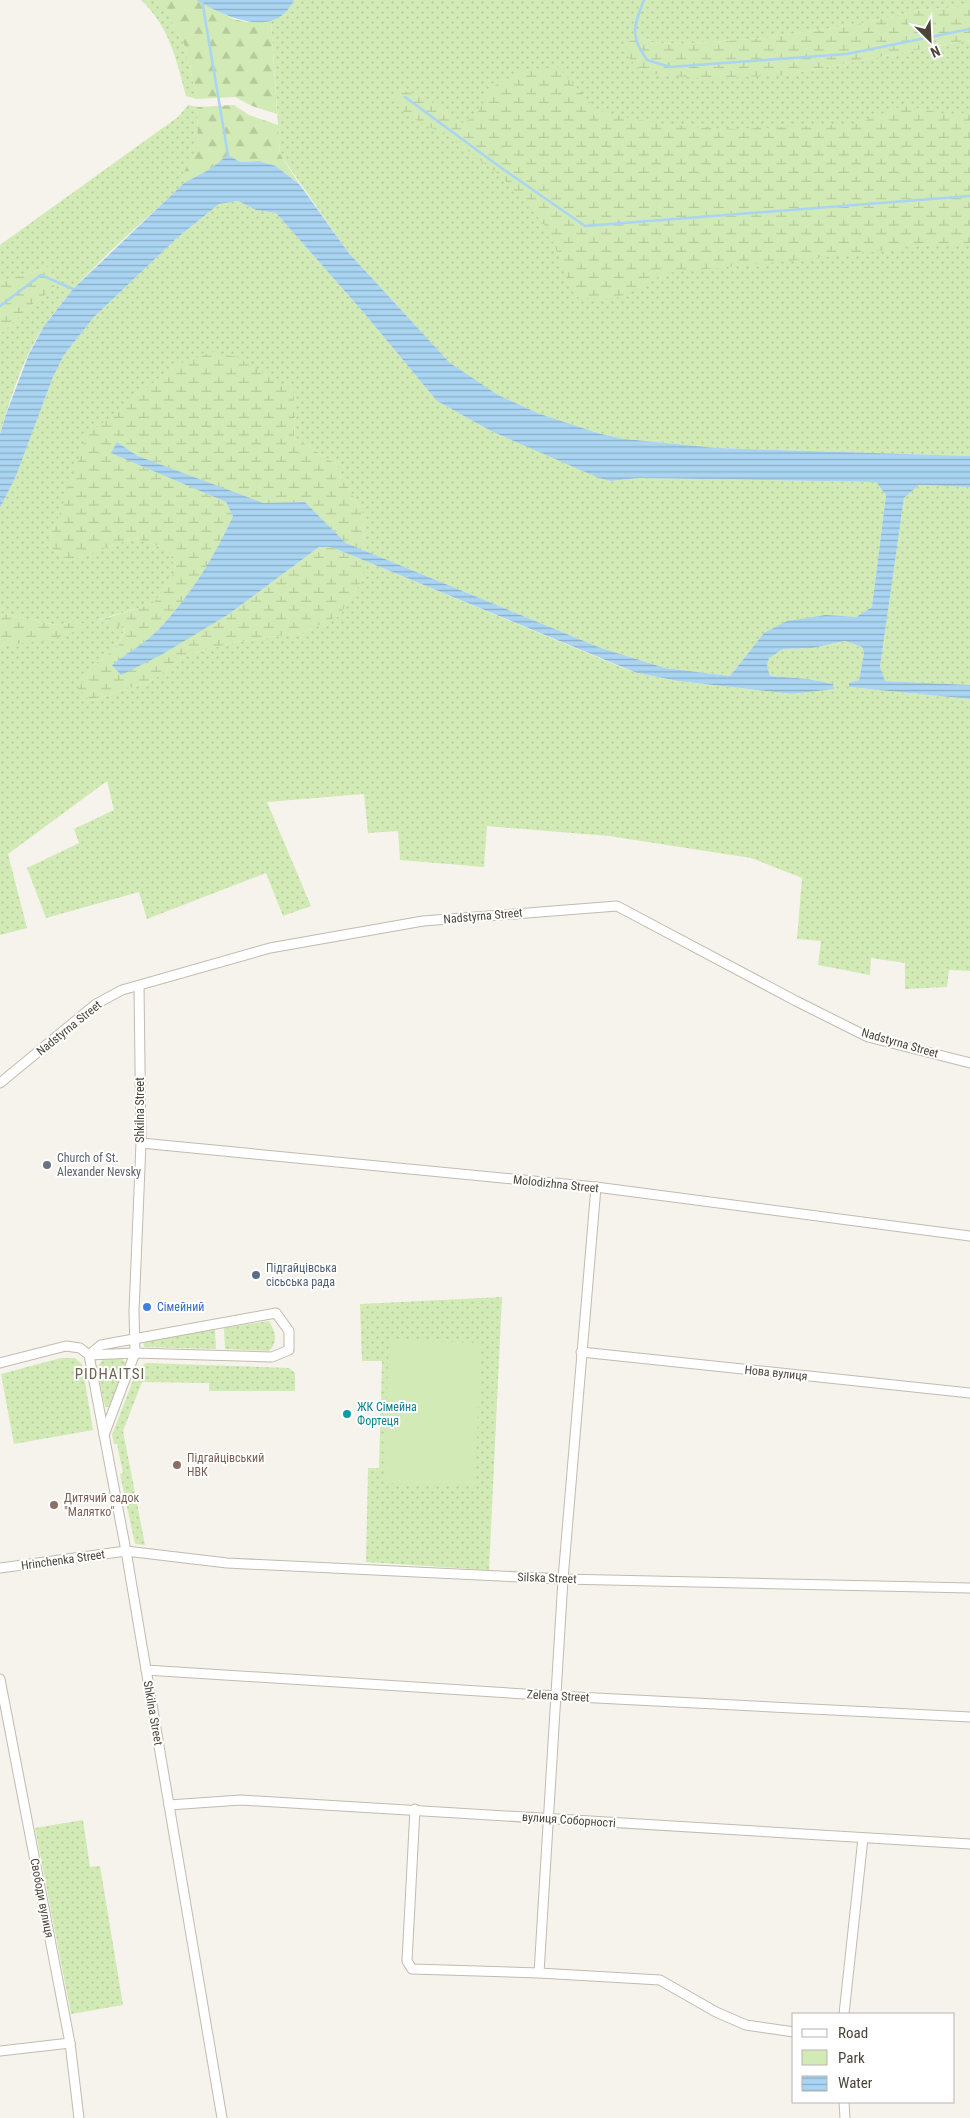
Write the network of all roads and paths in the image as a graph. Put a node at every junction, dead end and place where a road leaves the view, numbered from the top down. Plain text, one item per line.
1 (139, 986) junction
2 (970, 1062) edge
3 (0, 1083) edge
4 (140, 1143) junction
5 (596, 1187) junction
6 (970, 1236) edge
7 (134, 1338) junction
8 (581, 1352) junction
9 (135, 1353) junction
10 (89, 1355) junction
11 (0, 1363) edge
12 (970, 1394) edge
13 (104, 1436) junction
14 (126, 1551) junction
15 (0, 1568) edge
16 (563, 1579) junction
17 (970, 1588) edge
18 (146, 1670) junction
19 (0, 1679) edge
20 (557, 1696) junction
21 (970, 1717) edge
22 (169, 1804) junction
23 (415, 1809) junction
24 (549, 1819) junction
25 (863, 1838) junction
26 (970, 1844) edge
27 (539, 1973) junction
28 (844, 2013) edge
29 (792, 2032) edge
30 (70, 2043) junction
31 (0, 2051) edge
32 (844, 2103) edge
33 (79, 2118) edge
34 (222, 2118) edge
35 (845, 2118) edge

1 - 2 street, Nadstyrna Street
1 - 3 street, Nadstyrna Street
1 - 4 street, Shkilna Street
4 - 5 street, Molodizhna Street
4 - 7 street, Shkilna Street
5 - 6 street, Molodizhna Street
5 - 8 street
7 - 9 street, Shkilna Street
7 - 9 street
7 - 10 street
8 - 12 street, Нова вулиця
8 - 16 street
9 - 10 street
9 - 13 street
10 - 11 street
10 - 13 street, Shkilna Street
13 - 14 street, Shkilna Street
14 - 15 street, Hrinchenka Street
14 - 16 street, Silska Street
14 - 18 street, Shkilna Street
16 - 17 street, Silska Street
16 - 20 street
18 - 20 street, Zelena Street
18 - 22 street, Shkilna Street
19 - 30 street, Свободи вулиця
20 - 21 street, Zelena Street
20 - 24 street
22 - 23 street, вулиця Соборності
22 - 34 street, Shkilna Street
23 - 24 street, вулиця Соборності
23 - 27 street
24 - 25 street, вулиця Соборності
24 - 27 street
25 - 26 street, вулиця Соборності
25 - 28 street
27 - 29 street
30 - 31 street
30 - 33 street, Свободи вулиця
32 - 35 street

